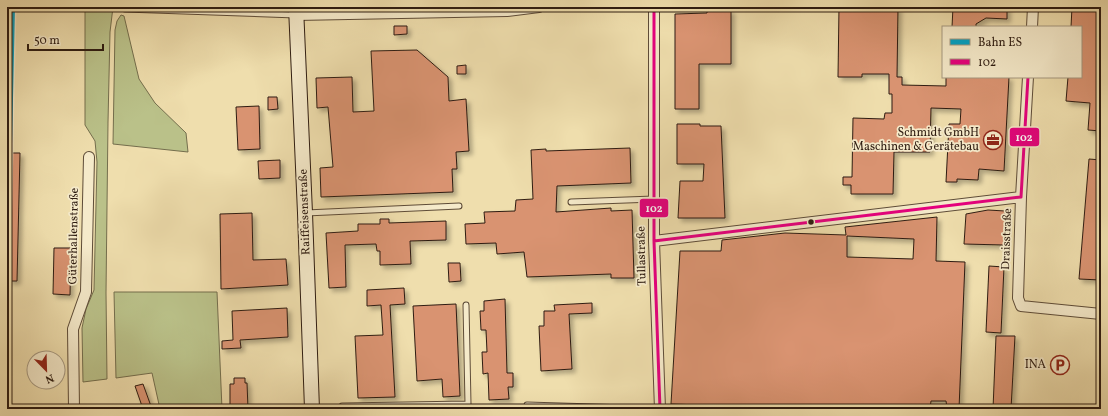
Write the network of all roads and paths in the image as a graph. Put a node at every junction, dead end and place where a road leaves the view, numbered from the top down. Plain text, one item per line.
1 (250, 7) edge
2 (539, 7) edge
3 (654, 7) edge
4 (1033, 7) edge
5 (125, 9) dead end
6 (296, 11) edge
7 (249, 14) junction
8 (1032, 26) edge
9 (1028, 78) edge
10 (89, 157) dead end
11 (1021, 197) junction
12 (654, 199) junction
13 (571, 202) dead end
14 (459, 206) dead end
15 (305, 213) junction
16 (654, 241) junction
17 (466, 305) dead end
18 (1101, 314) edge
19 (527, 405) dead end
20 (342, 406) dead end
21 (74, 409) edge
22 (312, 409) edge
23 (660, 409) edge

1 - 7 lane
2 - 6 street
3 - 12 street, Tullastraße
4 - 8 street
5 - 7 lane
6 - 7 lane
6 - 15 street, Raiffeisenstraße
9 - 11 street, Draisstraße
10 - 21 street, Güterhallenstraße
11 - 16 street
11 - 18 street, Draisstraße
12 - 13 lane
12 - 16 street, Tullastraße
14 - 15 lane
15 - 22 street, Raiffeisenstraße
16 - 23 street, Tullastraße
17 - 20 lane
19 - 23 lane

